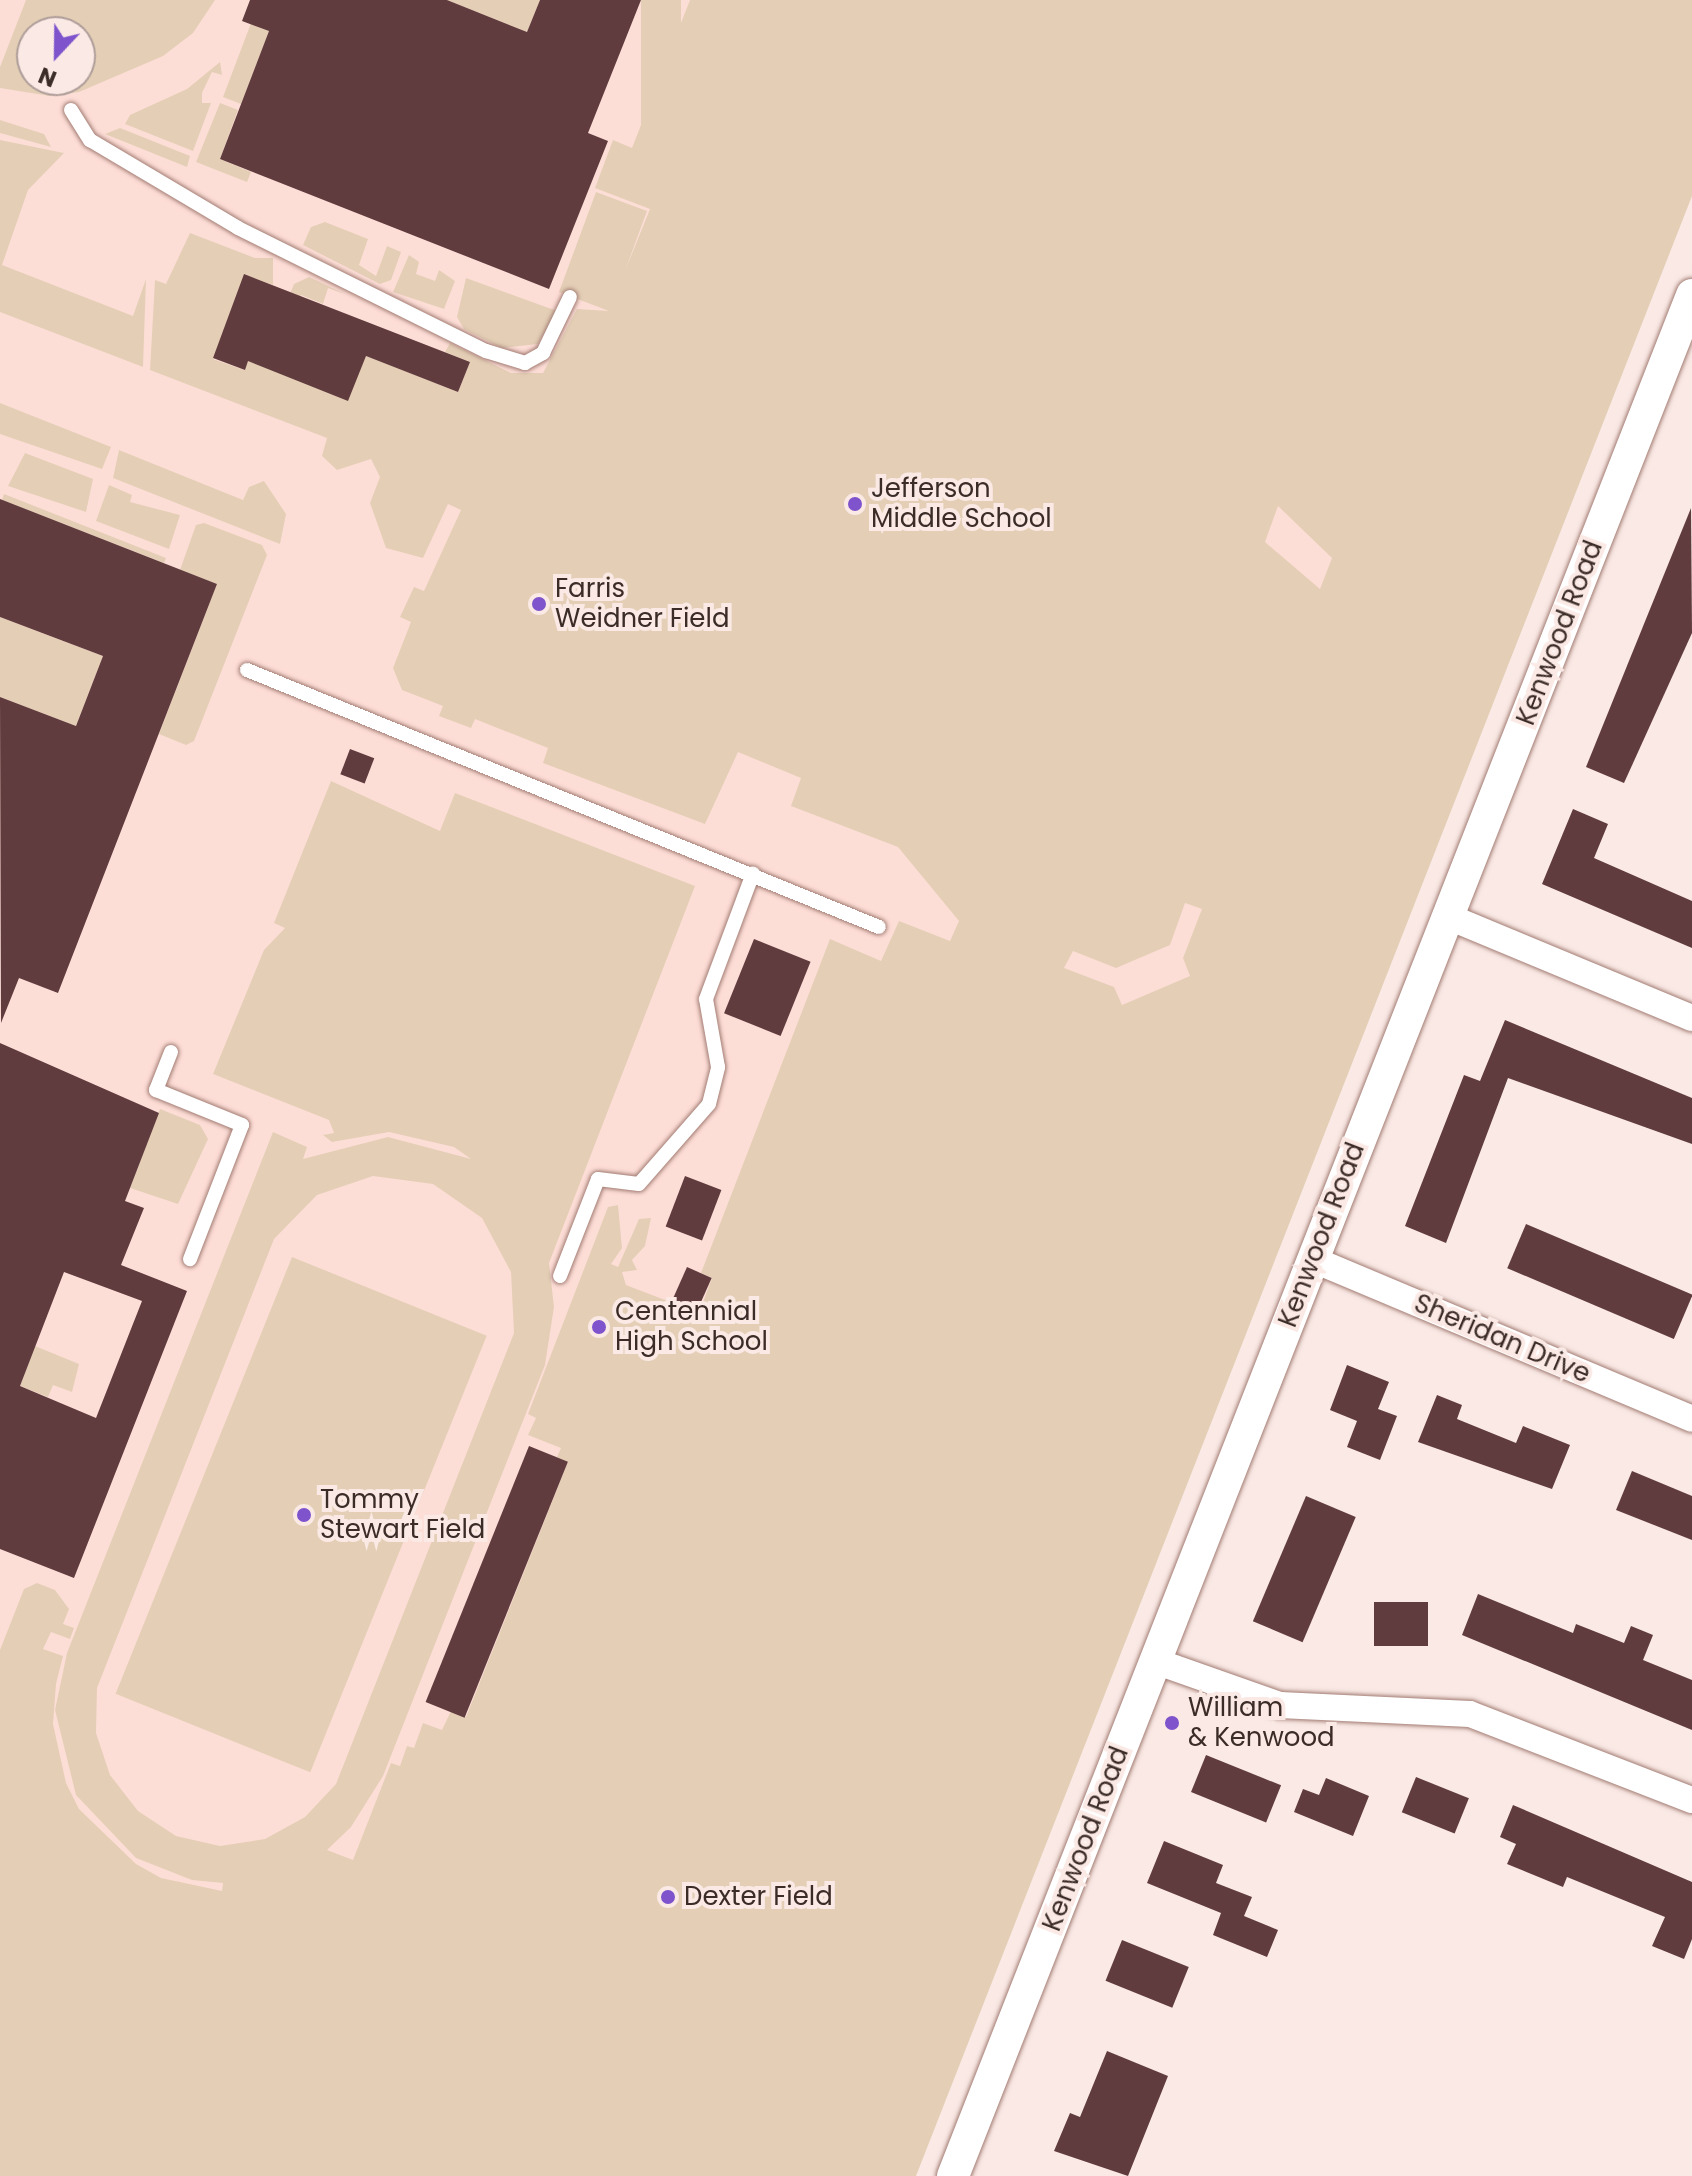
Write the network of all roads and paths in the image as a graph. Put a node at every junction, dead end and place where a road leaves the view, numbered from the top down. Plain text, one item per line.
1 (71, 110) dead end
2 (1692, 295) edge
3 (570, 297) dead end
4 (247, 670) dead end
5 (753, 873) junction
6 (1449, 917) junction
7 (879, 927) dead end
8 (1692, 1018) edge
9 (171, 1052) dead end
10 (190, 1259) dead end
11 (1312, 1259) junction
12 (560, 1276) dead end
13 (1692, 1419) edge
14 (1155, 1661) junction
15 (1692, 1800) edge
16 (953, 2176) edge

1 - 3 lane
2 - 6 street, Kenwood Road
4 - 5 lane
5 - 7 lane
5 - 12 lane
6 - 8 street
6 - 11 street, Kenwood Road
9 - 10 lane
11 - 13 street, Sheridan Drive
11 - 14 street, Kenwood Road
14 - 15 street
14 - 16 street, Kenwood Road

